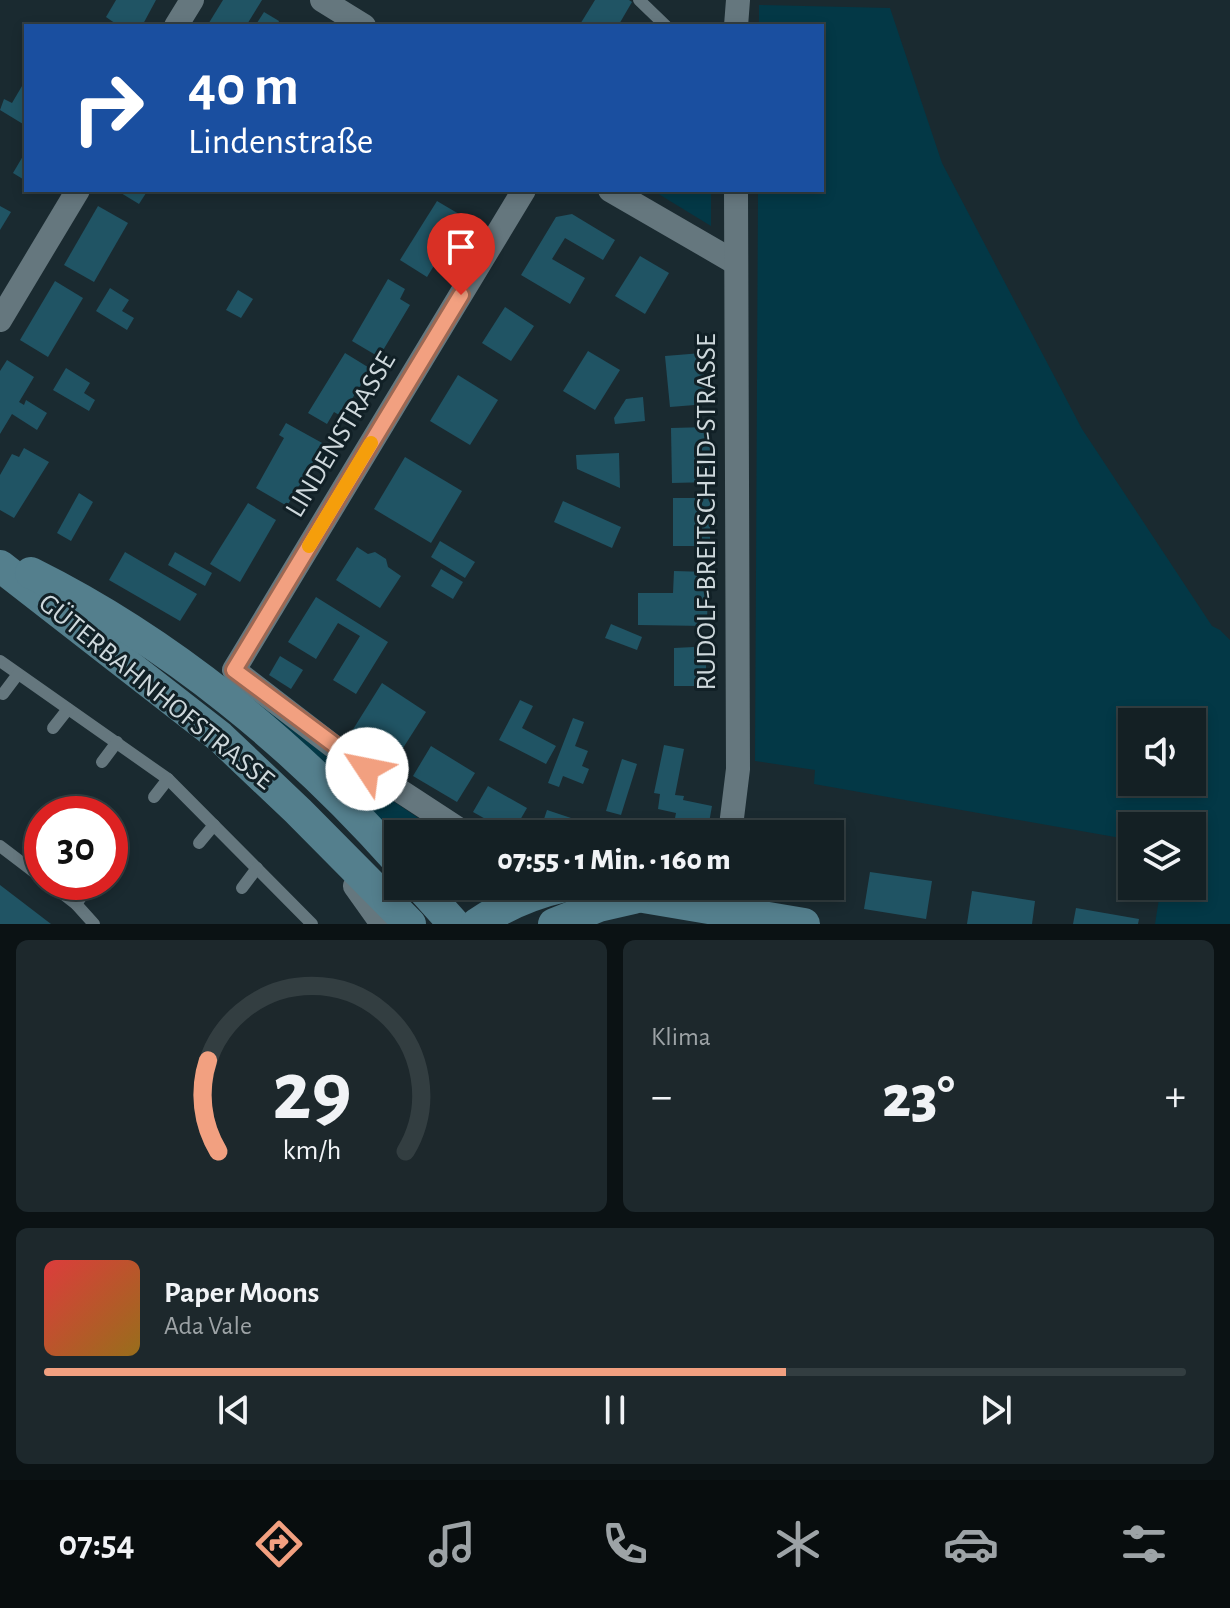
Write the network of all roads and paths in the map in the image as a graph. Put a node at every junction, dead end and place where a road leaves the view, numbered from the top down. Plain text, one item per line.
1 (192, 0) edge
2 (322, 0) edge
3 (639, 0) edge
4 (177, 24) edge
5 (361, 24) edge
6 (664, 24) edge
7 (77, 192) edge
8 (523, 192) edge
9 (613, 192) edge
10 (736, 192) edge
11 (736, 263) junction
12 (0, 320) edge
13 (0, 557) edge
14 (0, 566) edge
15 (0, 661) edge
16 (18, 674) junction
17 (3, 694) dead end
18 (68, 709) junction
19 (53, 728) dead end
20 (117, 742) junction
21 (102, 762) dead end
22 (168, 779) junction
23 (154, 797) dead end
24 (298, 811) junction
25 (445, 820) edge
26 (732, 820) edge
27 (214, 825) junction
28 (199, 843) dead end
29 (0, 846) edge
30 (384, 846) edge
31 (24, 864) edge
32 (257, 868) junction
33 (242, 888) dead end
34 (71, 900) edge
35 (79, 900) edge
36 (433, 900) edge
37 (627, 900) edge
38 (728, 900) edge
39 (76, 904) junction
40 (556, 905) edge
41 (304, 921) edge
42 (94, 924) edge
43 (382, 924) edge
44 (410, 924) edge
45 (454, 924) edge
46 (477, 924) edge
47 (804, 924) edge

1 - 4 street
2 - 5 street
3 - 6 lane
7 - 12 street
8 - 25 street, LINDENSTRASSE
9 - 11 street
10 - 11 street, RUDOLF-BREITSCHEID-STRASSE
11 - 26 street, RUDOLF-BREITSCHEID-STRASSE
13 - 30 main road, GÜTERBAHNHOFSTRASSE
14 - 24 main road, GÜTERBAHNHOFSTRASSE
15 - 16 lane
16 - 17 lane
16 - 18 lane
18 - 19 lane
18 - 20 lane
20 - 21 lane
20 - 22 lane
22 - 23 lane
22 - 27 lane
24 - 43 street
24 - 44 main road, GÜTERBAHNHOFSTRASSE
27 - 28 lane
27 - 32 lane
29 - 31 lane
32 - 33 lane
32 - 41 lane
34 - 39 lane
35 - 39 lane
36 - 45 main road
37 - 40 main road
38 - 47 main road
39 - 42 lane
40 - 46 main road

